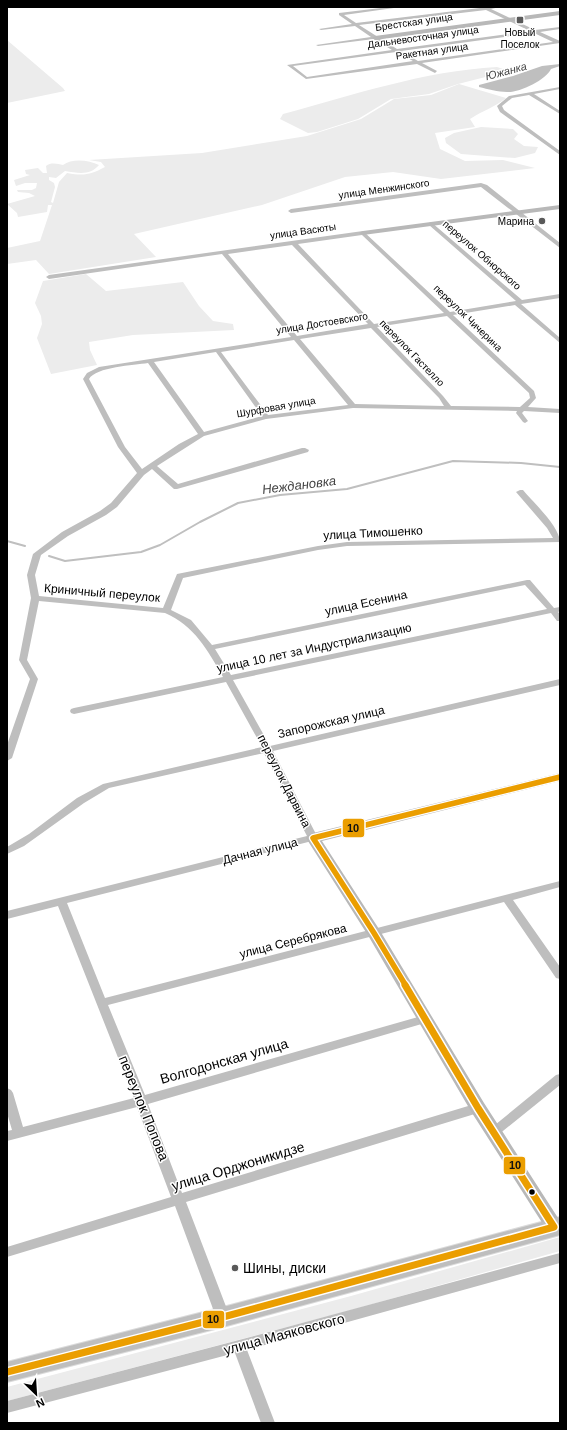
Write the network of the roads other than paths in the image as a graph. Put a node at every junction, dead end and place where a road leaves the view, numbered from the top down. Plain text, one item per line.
1 (399, 7) edge
2 (498, 7) edge
3 (486, 8) edge
4 (560, 13) edge
5 (511, 20) junction
6 (356, 25) junction
7 (560, 28) edge
8 (321, 29) dead end
9 (535, 31) junction
10 (375, 38) junction
11 (559, 42) edge
12 (318, 45) dead end
13 (397, 50) junction
14 (417, 62) junction
15 (435, 72) dead end
16 (306, 78) joint
17 (560, 88) edge
18 (530, 94) junction
19 (560, 113) edge
20 (560, 153) edge
21 (560, 207) edge
22 (291, 211) dead end
23 (518, 213) junction
24 (431, 224) junction
25 (363, 233) junction
26 (293, 242) junction
27 (560, 246) edge
28 (223, 252) junction
29 (49, 278) dead end
30 (560, 296) edge
31 (518, 302) junction
32 (449, 313) junction
33 (371, 326) junction
34 (294, 338) junction
35 (560, 341) edge
36 (216, 350) junction
37 (149, 360) junction
38 (352, 406) junction
39 (449, 408) junction
40 (522, 409) junction
41 (560, 411) edge
42 (266, 417) junction
43 (525, 421) dead end
44 (202, 435) junction
45 (305, 450) dead end
46 (152, 465) junction
47 (141, 473) junction
48 (520, 492) dead end
49 (559, 540) edge
50 (35, 598) junction
51 (556, 610) edge
52 (166, 611) junction
53 (560, 619) edge
54 (209, 648) junction
55 (228, 678) junction
56 (560, 682) edge
57 (74, 711) dead end
58 (268, 748) junction
59 (7, 758) edge
60 (560, 778) edge
61 (313, 838) junction
62 (7, 851) edge
63 (560, 884) edge
64 (507, 898) junction
65 (61, 900) junction
66 (7, 914) edge
67 (374, 933) junction
68 (560, 975) edge
69 (102, 1003) junction
70 (425, 1019) junction
71 (560, 1078) edge
72 (7, 1092) edge
73 (141, 1100) junction
74 (478, 1108) junction
75 (494, 1132) junction
76 (19, 1133) junction
77 (7, 1136) edge
78 (180, 1200) junction
79 (557, 1227) edge
80 (7, 1252) edge
81 (560, 1258) edge
82 (223, 1317) junction
83 (239, 1346) junction
84 (7, 1372) edge
85 (7, 1407) edge
86 (268, 1423) edge

1 - 6 street
2 - 3 street
3 - 5 street
3 - 6 street
4 - 5 street, Брестская улица
5 - 9 street
5 - 10 street, Брестская улица
6 - 8 street
6 - 10 street
7 - 9 street, Дальневосточная улица
9 - 11 street
9 - 13 street, Дальневосточная улица
10 - 12 street, Брестская улица
10 - 13 street
11 - 14 street, Ракетная улица
13 - 14 street
13 - 16 street, Дальневосточная улица
14 - 15 street
14 - 16 street, Ракетная улица
17 - 18 street
18 - 19 street
18 - 20 street
21 - 23 street, улица Васюты
22 - 23 street, улица Менжинского
23 - 24 street, улица Васюты
23 - 27 street
24 - 25 street, улица Васюты
24 - 31 street, переулок Обнорского
25 - 26 street, улица Васюты
25 - 32 street, переулок Чичерина
26 - 28 street, улица Васюты
26 - 33 street, переулок Гастелло
28 - 29 street, улица Васюты
28 - 34 street
30 - 31 street, улица Достоевского
31 - 32 street, улица Достоевского
31 - 35 street, переулок Обнорского
32 - 33 street, улица Достоевского
32 - 40 street, переулок Чичерина
33 - 34 street, улица Достоевского
33 - 39 street, переулок Гастелло
34 - 36 street, улица Достоевского
34 - 38 street
36 - 37 street, улица Достоевского
36 - 42 street
37 - 44 street
37 - 47 street, улица Достоевского
38 - 39 street, Шурфовая улица
38 - 42 street, Шурфовая улица
39 - 40 street, Шурфовая улица
40 - 41 street, Шурфовая улица
40 - 43 street
42 - 44 street, Шурфовая улица
44 - 46 street, Шурфовая улица
45 - 46 street
46 - 47 street, Шурфовая улица
47 - 50 street, Шурфовая улица
48 - 49 street
49 - 52 street, улица Тимошенко
50 - 52 street, Криничный переулок
50 - 59 street
51 - 53 street
51 - 54 street, улица Есенина
51 - 55 street, улица 10 лет за Индустриализацию
52 - 54 street, переулок Дарвина
54 - 55 street, переулок Дарвина
55 - 57 street, улица 10 лет за Индустриализацию
55 - 58 street, переулок Дарвина
56 - 58 street, Запорожская улица
58 - 61 street, переулок Дарвина
58 - 62 street, Запорожская улица
60 - 61 street, Дачная улица
61 - 65 street, Дачная улица
61 - 67 street, переулок Дарвина
63 - 64 street, улица Серебрякова
64 - 67 street, улица Серебрякова
64 - 68 street
65 - 66 street, Дачная улица
65 - 69 street, переулок Попова
67 - 69 street, улица Серебрякова
67 - 70 street, переулок Дарвина
69 - 73 street, переулок Попова
70 - 73 street, Волгодонская улица
70 - 74 street, переулок Дарвина
71 - 75 street
72 - 76 street
73 - 76 street, Волгодонская улица
73 - 78 street, переулок Попова
74 - 75 street, переулок Дарвина
74 - 78 street, улица Орджоникидзе
75 - 79 street, переулок Дарвина
76 - 77 street, Волгодонская улица
78 - 80 street, улица Орджоникидзе
78 - 82 street, переулок Попова
79 - 82 main road
81 - 83 street, улица Маяковского
82 - 84 main road
83 - 85 street, улица Маяковского
83 - 86 street

